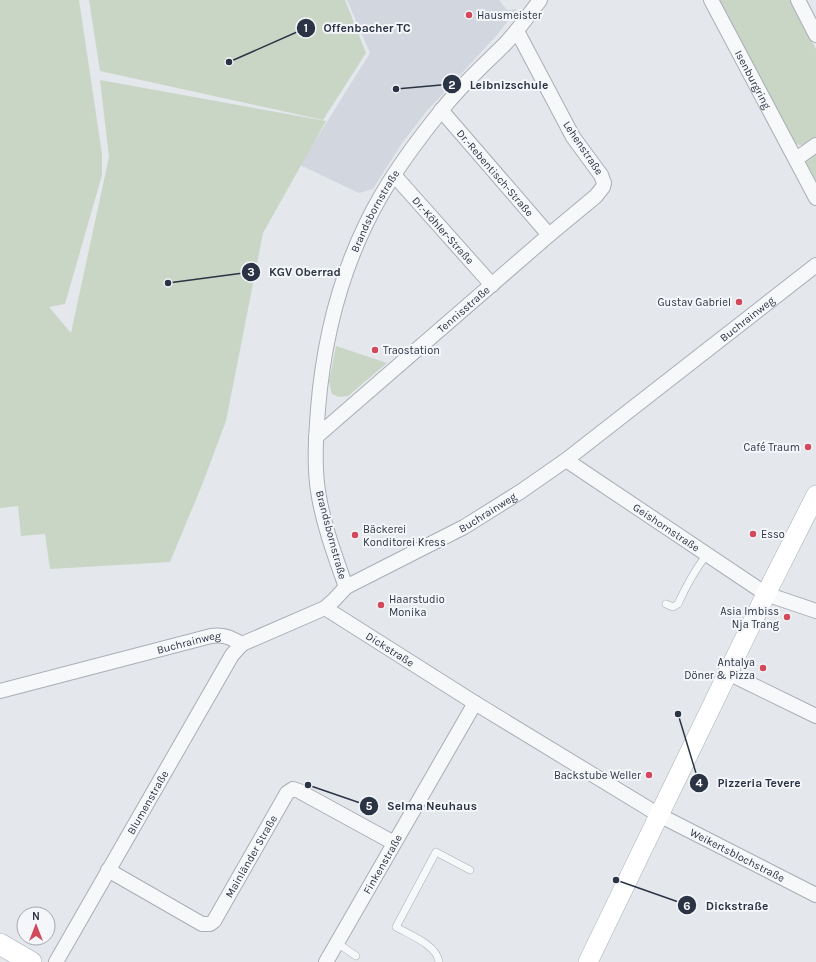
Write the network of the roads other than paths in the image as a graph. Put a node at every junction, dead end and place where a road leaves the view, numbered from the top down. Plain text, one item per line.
1 (540, 0) edge
2 (711, 0) edge
3 (798, 0) edge
4 (517, 31) junction
5 (816, 35) edge
6 (441, 110) junction
7 (816, 145) edge
8 (796, 159) junction
9 (394, 175) junction
10 (604, 180) joint
11 (816, 198) edge
12 (549, 235) junction
13 (816, 265) edge
14 (492, 285) junction
15 (316, 437) junction
16 (566, 460) junction
17 (816, 495) edge
18 (707, 554) junction
19 (346, 587) junction
20 (766, 594) junction
21 (666, 604) dead end
22 (325, 608) junction
23 (816, 611) edge
24 (242, 644) junction
25 (728, 673) junction
26 (0, 692) edge
27 (475, 703) junction
28 (816, 716) edge
29 (659, 815) junction
30 (394, 843) junction
31 (108, 870) junction
32 (470, 870) dead end
33 (816, 896) edge
34 (337, 943) junction
35 (0, 944) edge
36 (356, 956) dead end
37 (31, 962) edge
38 (56, 962) edge
39 (326, 962) edge
40 (439, 962) edge
41 (588, 962) edge

1 - 4 street, Brandsbornstraße
2 - 8 street, Isenburgring
3 - 5 street
4 - 6 street, Brandsbornstraße
4 - 10 street, Lehenstraße
6 - 9 street, Brandsbornstraße
6 - 12 street, Dr.-Rebentisch-Straße
7 - 8 street
8 - 11 street, Isenburgring
9 - 14 street, Dr.-Köhler-Straße
9 - 15 street, Brandsbornstraße
10 - 12 street, Tennisstraße
12 - 14 street, Tennisstraße
13 - 16 street, Buchrainweg
14 - 15 street, Tennisstraße
15 - 19 street, Brandsbornstraße
16 - 18 street, Geishornstraße
16 - 19 street, Buchrainweg
17 - 20 main road
18 - 20 street, Geishornstraße
18 - 21 lane
19 - 22 street, Buchrainweg
20 - 23 street, Geishornstraße
20 - 25 main road
22 - 24 street, Buchrainweg
22 - 27 street, Dickstraße
24 - 26 street, Buchrainweg
24 - 31 street, Blumenstraße
25 - 28 street
25 - 29 main road
27 - 29 street, Dickstraße
27 - 30 street, Finkenstraße
29 - 33 street, Weikertsblochstraße
29 - 41 main road
30 - 31 street, Mainländer Straße
30 - 34 street, Finkenstraße
31 - 38 street, Blumenstraße
32 - 40 lane
34 - 36 lane
34 - 39 street, Finkenstraße
35 - 37 main road

